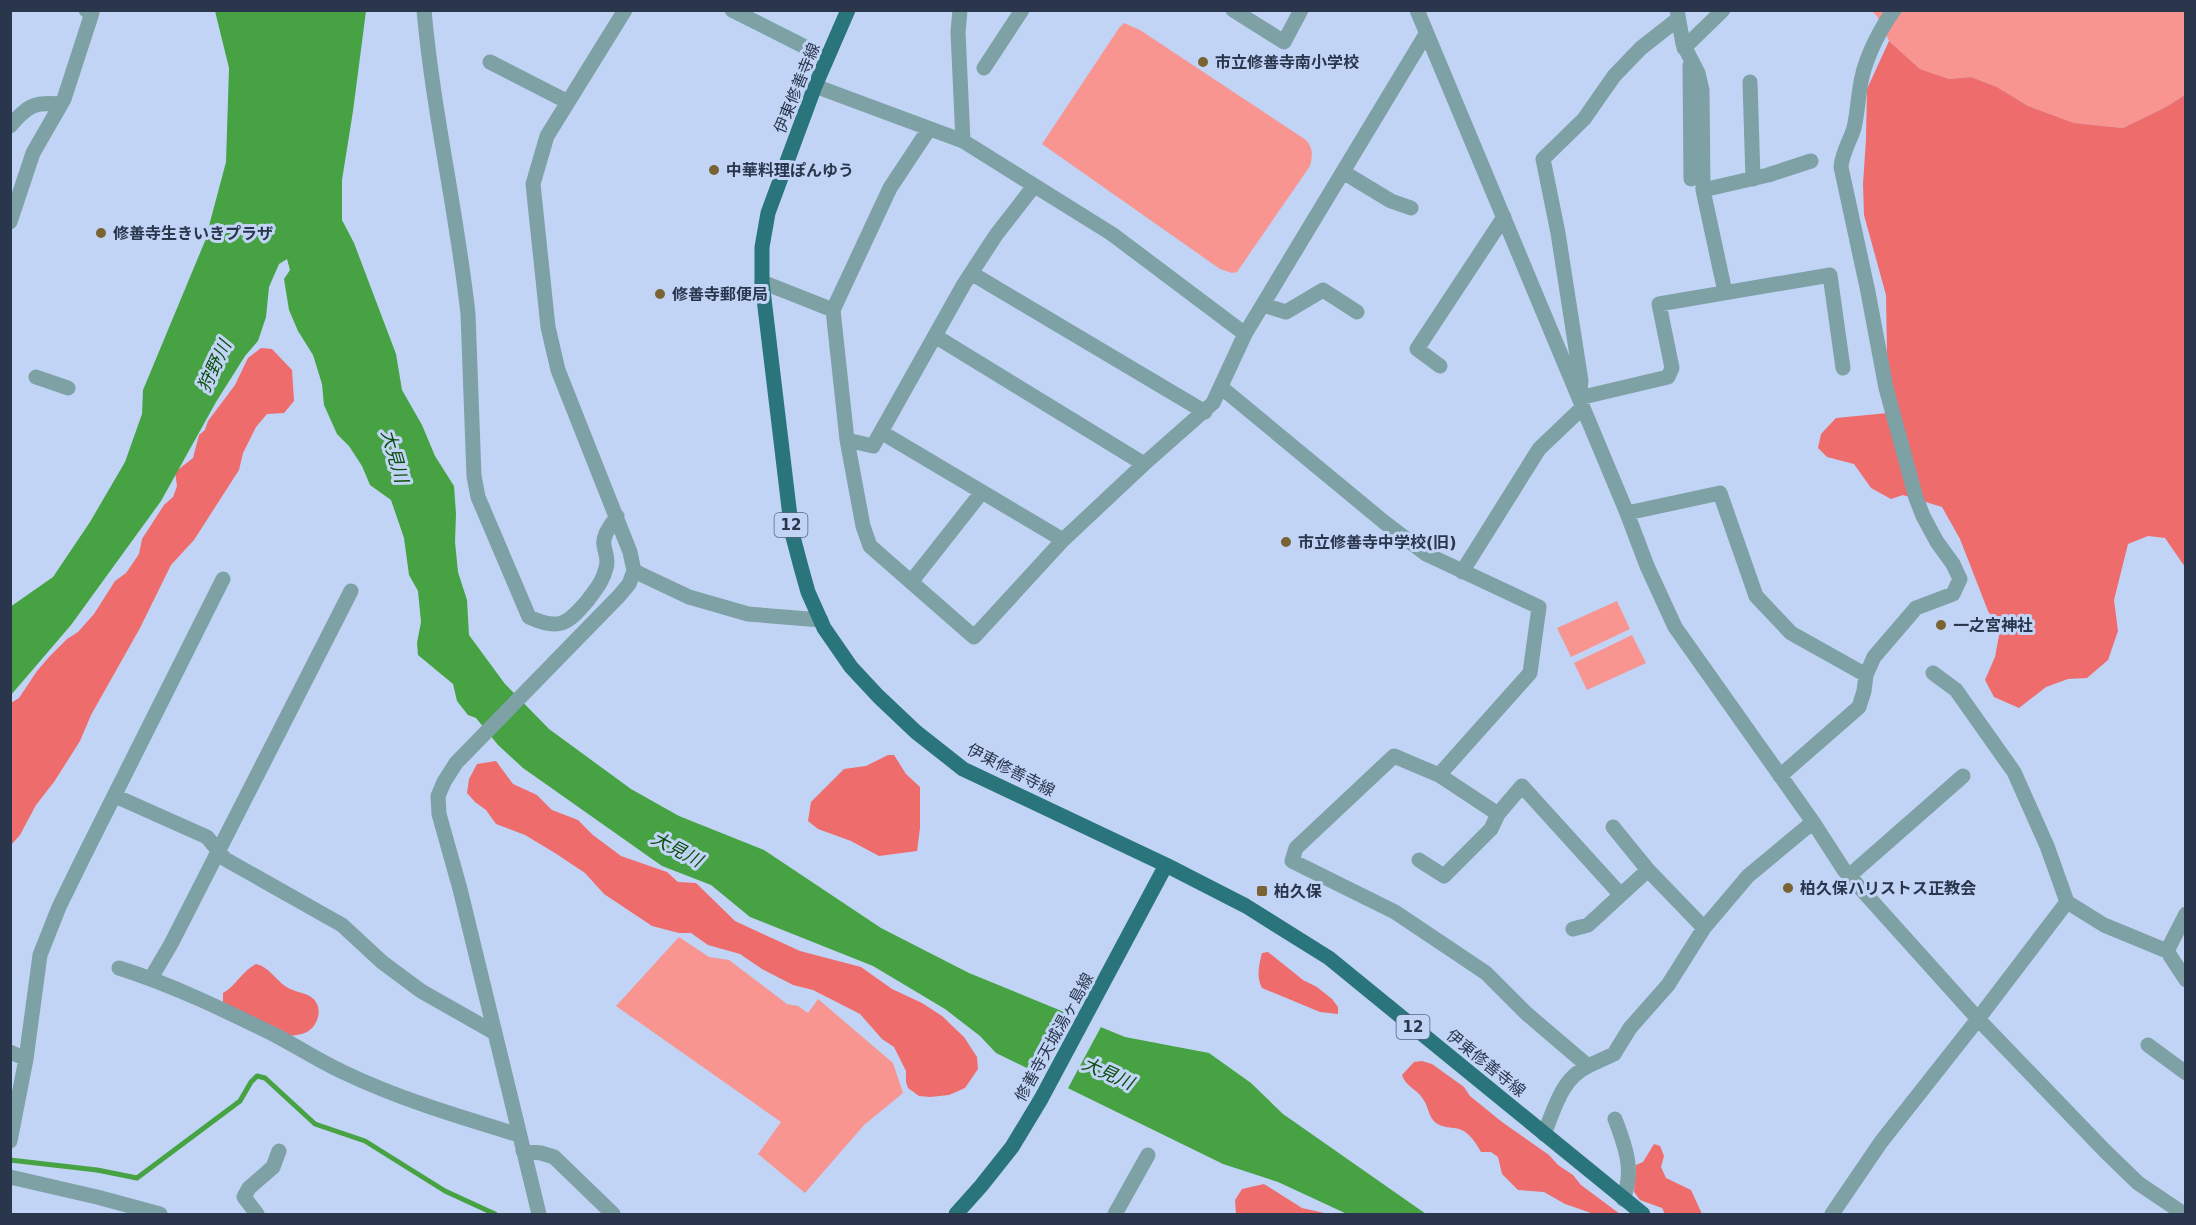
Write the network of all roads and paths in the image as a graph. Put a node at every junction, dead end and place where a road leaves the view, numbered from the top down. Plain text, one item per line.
1 (86, 10) edge
2 (424, 10) edge
3 (625, 10) edge
4 (732, 10) edge
5 (848, 10) edge
6 (960, 10) edge
7 (1022, 10) edge
8 (1233, 10) edge
9 (1301, 10) edge
10 (1417, 10) edge
11 (1724, 10) edge
12 (1894, 10) edge
13 (1678, 15) edge
14 (1426, 34) junction
15 (1687, 53) junction
16 (827, 58) junction
17 (490, 62) dead end
18 (984, 68) dead end
19 (1750, 82) dead end
20 (815, 86) junction
21 (567, 102) junction
22 (61, 104) junction
23 (10, 126) edge
24 (929, 129) junction
25 (963, 141) junction
26 (1811, 161) dead end
27 (1343, 172) junction
28 (1691, 179) dead end
29 (1753, 179) junction
30 (1034, 186) junction
31 (1703, 190) junction
32 (1411, 208) dead end
33 (1504, 218) junction
34 (10, 222) edge
35 (971, 273) junction
36 (762, 282) junction
37 (1725, 292) junction
38 (1263, 305) junction
39 (833, 310) junction
40 (1357, 312) dead end
41 (1245, 334) junction
42 (935, 336) junction
43 (1440, 366) dead end
44 (1843, 368) dead end
45 (36, 377) dead end
46 (68, 388) dead end
47 (1222, 388) junction
48 (1581, 402) junction
49 (1205, 412) junction
50 (881, 432) junction
51 (847, 440) junction
52 (1144, 464) junction
53 (982, 492) junction
54 (1627, 513) junction
55 (617, 516) junction
56 (1063, 540) junction
57 (634, 571) junction
58 (1462, 572) junction
59 (223, 579) dead end
60 (910, 582) junction
61 (351, 591) dead end
62 (820, 620) junction
63 (1933, 673) dead end
64 (1866, 675) junction
65 (1439, 775) junction
66 (1780, 776) junction
67 (1963, 776) dead end
68 (115, 796) junction
69 (1498, 814) junction
70 (1813, 822) junction
71 (1613, 827) dead end
72 (218, 849) junction
73 (1419, 860) dead end
74 (1166, 865) junction
75 (1648, 870) junction
76 (1848, 876) junction
77 (1620, 894) junction
78 (2067, 902) junction
79 (2186, 914) edge
80 (1704, 928) junction
81 (1573, 929) dead end
82 (2167, 951) junction
83 (119, 968) dead end
84 (151, 978) junction
85 (2186, 980) edge
86 (1978, 1019) junction
87 (495, 1033) junction
88 (2148, 1046) dead end
89 (10, 1052) edge
90 (26, 1059) junction
91 (1588, 1066) junction
92 (2186, 1073) edge
93 (1615, 1119) dead end
94 (1544, 1134) junction
95 (519, 1135) junction
96 (10, 1141) edge
97 (279, 1151) dead end
98 (523, 1151) junction
99 (1148, 1155) dead end
100 (10, 1177) edge
101 (1623, 1198) junction
102 (604, 1212) edge
103 (160, 1215) edge
104 (258, 1215) edge
105 (539, 1215) edge
106 (956, 1215) edge
107 (1116, 1215) edge
108 (1643, 1215) edge
109 (1832, 1215) edge
110 (2184, 1215) edge

1 - 22 street
2 - 55 street
3 - 21 street
4 - 16 street
5 - 16 main road, 伊東修善寺線 / 12
6 - 25 street
7 - 18 street
8 - 9 street
10 - 14 street
11 - 15 street
12 - 64 street
13 - 15 street
13 - 48 street
14 - 27 street
14 - 33 street
15 - 28 street
15 - 31 street
16 - 20 main road, 伊東修善寺線 / 12
17 - 21 street
19 - 29 street
20 - 24 street
20 - 36 main road, 伊東修善寺線 / 12
21 - 55 street
22 - 23 street
22 - 34 street
24 - 25 street
24 - 39 street
25 - 30 street
26 - 29 street
27 - 32 street
27 - 38 street
29 - 31 street
30 - 35 street
30 - 41 street
31 - 37 street
33 - 43 street
33 - 48 street
35 - 42 street
35 - 49 street
36 - 39 street
36 - 62 main road, 伊東修善寺線 / 12
37 - 44 street
37 - 48 street
38 - 40 street
38 - 41 street
39 - 51 street
41 - 47 street
42 - 50 street
42 - 52 street
45 - 46 street
47 - 49 street
47 - 58 street
48 - 54 street
48 - 58 street
49 - 52 street
50 - 51 street
50 - 53 street
51 - 60 street
52 - 56 street
53 - 56 street
53 - 60 street
54 - 64 street
54 - 66 street
55 - 57 street
56 - 60 street
57 - 62 street
57 - 87 street
58 - 65 street
59 - 68 street
61 - 72 street
62 - 74 main road, 伊東修善寺線 / 12
63 - 78 street
64 - 66 street
65 - 69 street
65 - 91 street
66 - 70 street
67 - 76 street
68 - 72 street
68 - 90 street
69 - 73 street
69 - 77 street
70 - 76 street
70 - 80 street
71 - 75 street
72 - 84 street
72 - 87 street
74 - 94 main road, 伊東修善寺線 / 12
74 - 106 main road, 修善寺天城湯ヶ島線
75 - 77 street
75 - 80 street
76 - 86 street
77 - 81 street
78 - 82 street
78 - 86 street
79 - 82 street
80 - 91 street
82 - 85 street
83 - 84 street
84 - 95 street
86 - 109 street
86 - 110 street
87 - 95 street
88 - 92 street
89 - 90 street
90 - 96 street
91 - 94 street
93 - 101 street
94 - 101 main road, 伊東修善寺線 / 12
95 - 98 street
97 - 104 street
98 - 102 street
98 - 105 street
99 - 107 street
100 - 103 street
101 - 108 main road, 伊東修善寺線 / 12

